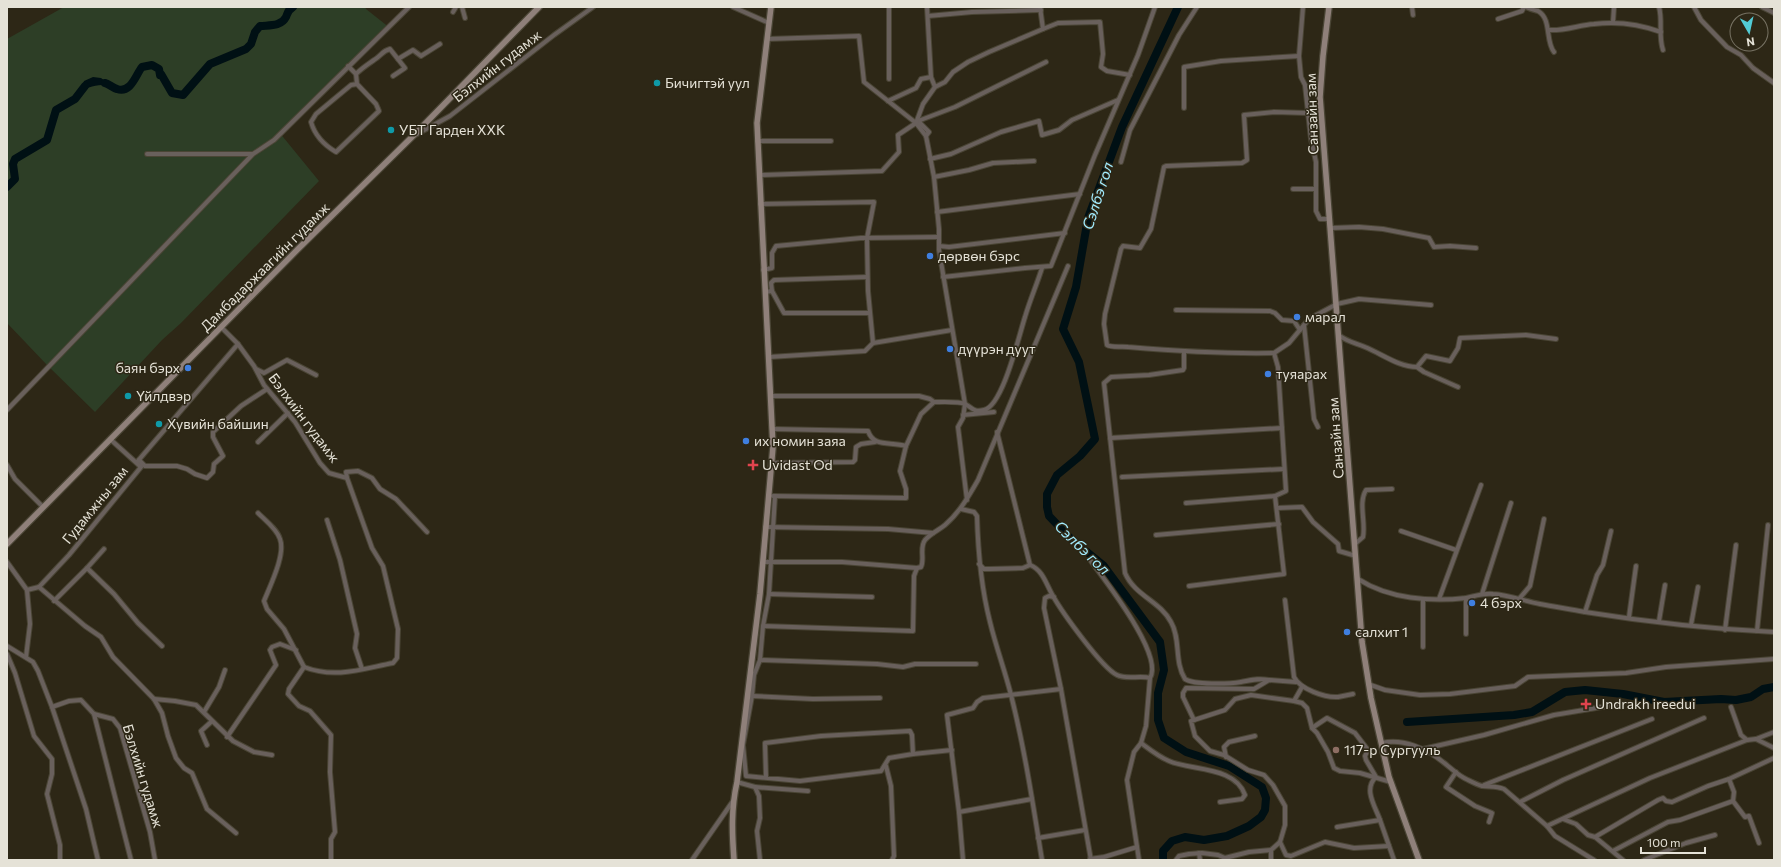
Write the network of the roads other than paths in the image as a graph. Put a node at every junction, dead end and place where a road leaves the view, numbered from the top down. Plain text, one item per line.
1 (409, 7) edge
2 (456, 7) edge
3 (462, 7) edge
4 (539, 7) edge
5 (593, 7) edge
6 (733, 7) edge
7 (771, 7) edge
8 (889, 7) edge
9 (928, 7) edge
10 (1155, 7) edge
11 (1197, 7) edge
12 (1303, 7) edge
13 (1329, 7) edge
14 (1412, 7) edge
15 (1525, 7) edge
16 (1614, 7) edge
17 (1659, 7) edge
18 (1694, 7) edge
19 (1762, 7) edge
20 (1041, 8) edge
21 (453, 12) dead end
22 (1774, 13) edge
23 (1413, 15) dead end
24 (928, 16) junction
25 (465, 18) dead end
26 (1498, 19) dead end
27 (1613, 22) junction
28 (769, 23) junction
29 (1043, 29) junction
30 (1549, 30) junction
31 (1661, 32) junction
32 (767, 39) junction
33 (440, 44) dead end
34 (1663, 50) dead end
35 (1554, 52) dead end
36 (1299, 56) junction
37 (398, 59) junction
38 (1046, 62) dead end
39 (348, 66) junction
40 (356, 74) junction
41 (1130, 74) junction
42 (393, 76) dead end
43 (931, 77) junction
44 (889, 79) dead end
45 (1774, 82) edge
46 (357, 84) junction
47 (935, 87) junction
48 (1119, 100) junction
49 (888, 101) junction
50 (1184, 108) dead end
51 (1308, 113) junction
52 (917, 122) junction
53 (411, 138) junction
54 (831, 140) dead end
55 (757, 142) junction
56 (147, 154) dead end
57 (253, 154) junction
58 (930, 159) junction
59 (1034, 161) dead end
60 (1121, 162) dead end
61 (758, 174) junction
62 (934, 176) junction
63 (1293, 189) dead end
64 (1316, 189) junction
65 (1080, 194) junction
66 (760, 204) junction
67 (937, 212) junction
68 (1330, 219) junction
69 (1331, 228) junction
70 (1065, 233) junction
71 (867, 238) junction
72 (939, 238) junction
73 (939, 246) junction
74 (1476, 248) dead end
75 (1068, 266) dead end
76 (1042, 268) junction
77 (763, 270) junction
78 (867, 277) junction
79 (943, 277) junction
80 (772, 291) junction
81 (764, 292) junction
82 (1337, 304) junction
83 (1431, 305) dead end
84 (1176, 310) dead end
85 (870, 313) junction
86 (1304, 325) junction
87 (221, 327) junction
88 (952, 330) junction
89 (1300, 330) junction
90 (1340, 336) junction
91 (1556, 339) dead end
92 (873, 343) junction
93 (238, 344) junction
94 (1184, 352) junction
95 (1274, 353) junction
96 (769, 357) junction
97 (1417, 367) junction
98 (256, 369) junction
99 (316, 375) dead end
100 (1458, 387) dead end
101 (267, 389) junction
102 (771, 396) junction
103 (934, 402) junction
104 (7, 410) edge
105 (964, 410) junction
106 (994, 412) dead end
107 (288, 413) junction
108 (1282, 428) junction
109 (1318, 428) dead end
110 (773, 429) junction
111 (997, 432) junction
112 (1110, 438) junction
113 (110, 440) junction
114 (258, 442) dead end
115 (875, 442) junction
116 (906, 446) junction
117 (138, 461) junction
118 (772, 463) junction
119 (7, 466) edge
120 (1284, 469) junction
121 (1122, 477) dead end
122 (347, 478) junction
123 (1481, 485) dead end
124 (1392, 489) dead end
125 (772, 496) junction
126 (1275, 496) junction
127 (967, 500) junction
128 (1186, 503) dead end
129 (1511, 503) dead end
130 (43, 507) junction
131 (1277, 508) junction
132 (961, 509) junction
133 (258, 513) dead end
134 (1544, 519) dead end
135 (327, 520) dead end
136 (1279, 524) junction
137 (1768, 525) dead end
138 (765, 527) junction
139 (774, 527) junction
140 (1401, 531) dead end
141 (1611, 531) dead end
142 (428, 532) dead end
143 (933, 533) junction
144 (1156, 535) dead end
145 (1356, 543) junction
146 (7, 544) edge
147 (1736, 545) dead end
148 (104, 549) dead end
149 (1456, 550) junction
150 (1356, 556) junction
151 (1091, 561) dead end
152 (7, 562) edge
153 (763, 562) junction
154 (771, 562) junction
155 (979, 564) junction
156 (1030, 565) junction
157 (1636, 566) dead end
158 (87, 568) junction
159 (917, 568) junction
160 (1358, 579) junction
161 (1665, 585) dead end
162 (1189, 586) dead end
163 (39, 587) junction
164 (1698, 587) dead end
165 (27, 590) junction
166 (769, 594) junction
167 (1482, 594) junction
168 (872, 597) dead end
169 (1054, 597) junction
170 (1466, 598) junction
171 (1423, 599) junction
172 (1439, 599) junction
173 (1519, 599) junction
174 (1285, 600) dead end
175 (54, 601) junction
176 (1585, 612) junction
177 (1629, 617) junction
178 (1659, 621) junction
179 (1691, 625) junction
180 (763, 626) junction
181 (1725, 630) junction
182 (1757, 631) junction
183 (1774, 632) edge
184 (1466, 634) dead end
185 (7, 646) edge
186 (162, 646) dead end
187 (1423, 647) dead end
188 (296, 650) junction
189 (7, 654) edge
190 (26, 656) junction
191 (1774, 659) edge
192 (760, 660) junction
193 (976, 664) dead end
194 (304, 666) junction
195 (362, 669) junction
196 (225, 670) dead end
197 (1150, 678) junction
198 (1269, 680) junction
199 (1296, 682) junction
200 (1368, 684) junction
201 (1302, 687) junction
202 (1061, 689) junction
203 (1353, 694) dead end
204 (1011, 695) junction
205 (752, 696) junction
206 (880, 698) dead end
207 (154, 699) junction
208 (1294, 700) junction
209 (1620, 704) dead end
210 (52, 707) junction
211 (1731, 707) dead end
212 (204, 712) junction
213 (94, 714) junction
214 (1704, 718) dead end
215 (1652, 719) dead end
216 (1194, 720) junction
217 (211, 722) junction
218 (1312, 728) junction
219 (1774, 732) edge
220 (1255, 736) dead end
221 (227, 737) junction
222 (1756, 739) junction
223 (1747, 740) junction
224 (1141, 743) junction
225 (1382, 743) junction
226 (207, 745) dead end
227 (742, 745) junction
228 (1774, 748) edge
229 (1423, 749) junction
230 (952, 750) junction
231 (913, 754) junction
232 (272, 755) dead end
233 (1226, 757) junction
234 (1773, 760) edge
235 (886, 766) junction
236 (1456, 772) junction
237 (766, 777) junction
238 (1376, 777) junction
239 (1729, 779) junction
240 (737, 782) junction
241 (1391, 782) junction
242 (1482, 786) junction
243 (755, 787) junction
244 (808, 790) dead end
245 (1032, 799) junction
246 (733, 801) junction
247 (1733, 801) junction
248 (1220, 802) dead end
249 (1520, 802) junction
250 (959, 812) junction
251 (1563, 819) junction
252 (1380, 820) junction
253 (1489, 822) dead end
254 (1547, 826) junction
255 (1336, 827) dead end
256 (1085, 830) junction
257 (236, 833) dead end
258 (1715, 835) dead end
259 (1595, 837) junction
260 (1038, 838) junction
261 (1280, 842) junction
262 (1759, 843) dead end
263 (1389, 846) junction
264 (1138, 847) junction
265 (1271, 850) junction
266 (1613, 851) junction
267 (1199, 853) junction
268 (693, 859) edge
269 (60, 860) edge
270 (98, 860) edge
271 (131, 860) edge
272 (155, 860) edge
273 (331, 860) edge
274 (734, 860) edge
275 (760, 860) edge
276 (892, 860) edge
277 (963, 860) edge
278 (1042, 860) edge
279 (1090, 860) edge
280 (1139, 860) edge
281 (1176, 860) edge
282 (1200, 860) edge
283 (1271, 860) edge
284 (1394, 860) edge
285 (1419, 860) edge
286 (1594, 860) edge
287 (1623, 860) edge
288 (1644, 860) edge

1 - 39 street
2 - 21 street
3 - 25 street
4 - 53 main road, Дамбадаржаагийн гудамж
5 - 53 street, Бэлхийн гудамж
6 - 28 street
7 - 28 main road
8 - 44 street
9 - 24 street
10 - 41 street
11 - 60 street
12 - 36 street
13 - 68 main road, Санзайн зам
14 - 23 street
15 - 26 street
15 - 30 street
16 - 27 street
17 - 31 street
18 - 45 street
19 - 22 street
20 - 24 street
20 - 29 street
24 - 43 street
27 - 30 street
27 - 31 street
28 - 32 main road
29 - 41 street
29 - 47 street
30 - 35 street
31 - 34 street
32 - 49 street
32 - 55 main road
33 - 37 street
36 - 50 street
36 - 51 street
37 - 40 street
37 - 42 street
38 - 52 street
39 - 40 street
39 - 57 street
40 - 46 street
41 - 48 street
43 - 47 street
43 - 49 street
46 - 46 street
47 - 52 street
48 - 58 street
48 - 65 street
49 - 52 street
51 - 64 street
51 - 94 street
52 - 58 street
52 - 61 street
53 - 87 main road, Дамбадаржаагийн гудамж
54 - 55 street
55 - 61 main road
56 - 57 street
57 - 104 street
58 - 62 street
59 - 62 street
61 - 66 main road
62 - 67 street
63 - 64 street
64 - 68 street
65 - 67 street
65 - 70 street
66 - 71 street
66 - 77 main road
67 - 72 street
68 - 69 main road, Санзайн зам
69 - 74 street
69 - 82 main road, Санзайн зам
70 - 73 street
70 - 76 street
71 - 72 street
71 - 77 street
71 - 78 street
72 - 73 street
73 - 79 street
75 - 111 street
76 - 79 street
76 - 105 street
77 - 81 main road
78 - 80 street
78 - 85 street
79 - 88 street
80 - 81 street
80 - 85 street
81 - 96 main road
82 - 83 street
82 - 86 street
82 - 90 main road, Санзайн зам
84 - 89 street
85 - 92 street
86 - 89 street
86 - 109 street
87 - 93 street, Бэлхийн гудамж
87 - 113 main road, Дамбадаржаагийн гудамж
88 - 92 street
88 - 105 street
89 - 95 street
90 - 97 street
90 - 145 main road, Санзайн зам
91 - 97 street
92 - 96 street
93 - 98 street, Бэлхийн гудамж
93 - 117 street
94 - 95 street
94 - 112 street
95 - 108 street
96 - 102 main road
97 - 100 street
98 - 99 street
98 - 101 street, Бэлхийн гудамж
101 - 107 street, Бэлхийн гудамж
101 - 117 street
102 - 103 street
102 - 110 main road
103 - 105 street
103 - 116 street
105 - 106 street
105 - 127 street
107 - 114 street
107 - 122 street, Бэлхийн гудамж
108 - 112 street
108 - 120 street
110 - 115 street
110 - 118 main road
111 - 127 street
111 - 156 street
112 - 198 street
113 - 117 street, Гудамжны зам
113 - 130 main road, Дамбадаржаагийн гудамж
115 - 116 street
115 - 118 street
116 - 125 street
117 - 163 street, Гудамжны зам
118 - 125 main road
119 - 130 street
120 - 121 street
120 - 126 street
122 - 142 street
122 - 195 street, Бэлхийн гудамж
123 - 149 street
124 - 145 street
125 - 138 main road
125 - 139 street
126 - 128 street
126 - 131 street
127 - 132 street
129 - 167 street
130 - 146 main road, Дамбадаржаагийн гудамж
131 - 136 street
131 - 150 street
132 - 143 street
132 - 155 street
133 - 188 street
134 - 173 street
135 - 195 street
136 - 144 street
136 - 162 street
137 - 182 street
138 - 139 street
138 - 153 main road
139 - 143 street
139 - 154 street
140 - 149 street
141 - 176 street
143 - 159 street
145 - 150 main road, Санзайн зам
147 - 181 street
148 - 158 street
149 - 172 street
150 - 160 main road, Санзайн зам
151 - 197 street
152 - 165 street
153 - 154 street
153 - 227 main road
154 - 159 street
154 - 166 street
155 - 156 street
155 - 204 street
156 - 169 street
157 - 177 street
158 - 175 street
158 - 186 street
159 - 180 street
160 - 171 street
160 - 200 main road, Санзайн зам
161 - 178 street
163 - 165 street
163 - 175 street
164 - 179 street
165 - 190 street
166 - 168 street
166 - 180 street
167 - 170 street
167 - 173 street
169 - 197 street
169 - 202 street
170 - 172 street
170 - 184 street
171 - 172 street
171 - 187 street
173 - 176 street
174 - 199 street
175 - 207 street
176 - 177 street
177 - 178 street
178 - 179 street
179 - 181 street
180 - 192 street
181 - 182 street
182 - 183 street
185 - 190 street
188 - 194 street
188 - 221 street
189 - 269 street
190 - 210 street
191 - 200 street
192 - 193 street
192 - 205 street
194 - 195 street, Бэлхийн гудамж
194 - 273 street
196 - 212 street
197 - 224 street
198 - 199 street
198 - 216 street
199 - 201 street
200 - 225 main road, Санзайн зам
201 - 203 street
201 - 208 street
202 - 204 street
202 - 256 street
204 - 230 street
204 - 245 street
205 - 206 street
205 - 227 street
207 - 212 street
207 - 257 street
208 - 216 street
208 - 218 street
209 - 229 street
210 - 213 street, Бэлхийн гудамж
210 - 270 street
211 - 223 street
212 - 217 street
213 - 271 street
213 - 272 street, Бэлхийн гудамж
214 - 249 street
215 - 242 street
216 - 233 street
217 - 221 street
217 - 226 street
218 - 238 street
218 - 238 street
219 - 222 street
220 - 233 street
221 - 232 street
222 - 223 street
222 - 228 street
223 - 251 street
224 - 248 street
224 - 264 street
225 - 229 street
225 - 241 main road, Санзайн зам
227 - 237 street
227 - 240 main road
229 - 236 street
230 - 231 street
230 - 250 street
231 - 235 street
231 - 237 street
233 - 261 street
234 - 239 street
235 - 237 street
235 - 276 street
236 - 242 street
236 - 253 street
238 - 241 street
238 - 252 street
239 - 247 street
239 - 259 street
240 - 243 street
240 - 246 main road
241 - 285 main road, Санзайн зам
242 - 249 street
243 - 244 street
243 - 275 street
245 - 250 street
245 - 260 street
246 - 268 street
246 - 274 main road
247 - 262 street
247 - 266 street
249 - 254 street
250 - 277 street
251 - 254 street
251 - 259 street
252 - 255 street
252 - 263 street
254 - 286 street
256 - 260 street
256 - 279 street
258 - 288 street
259 - 266 street
260 - 278 street
261 - 263 street
261 - 265 street
263 - 284 street
264 - 279 street
264 - 280 street
265 - 267 street
265 - 283 street
266 - 287 street
267 - 281 street
267 - 282 street

